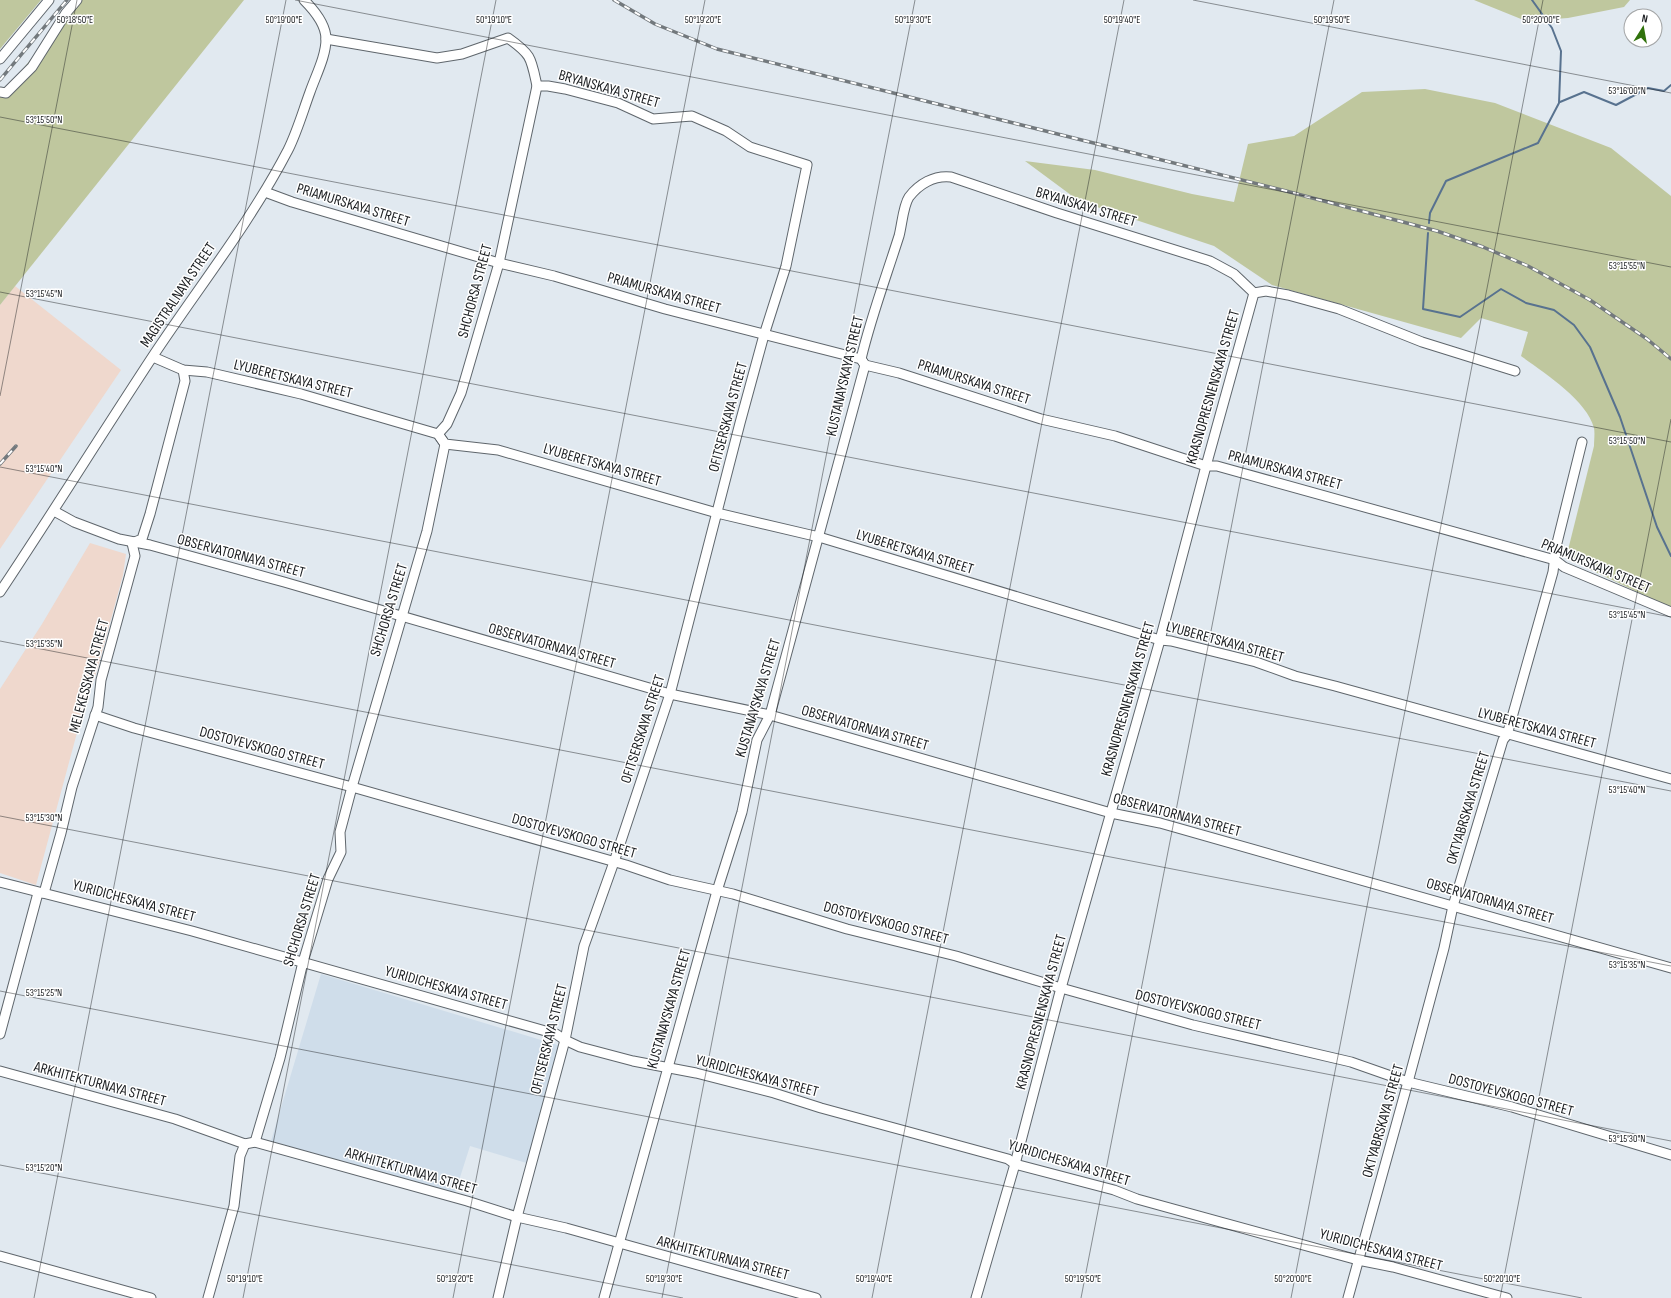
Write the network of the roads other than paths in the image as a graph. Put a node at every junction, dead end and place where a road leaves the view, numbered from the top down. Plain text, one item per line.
1 (49, 0) edge
2 (77, 0) edge
3 (304, 0) edge
4 (326, 39) junction
5 (0, 59) edge
6 (537, 86) junction
7 (0, 92) edge
8 (807, 165) joint
9 (265, 192) junction
10 (908, 199) joint
11 (499, 263) junction
12 (1254, 293) junction
13 (764, 335) junction
14 (153, 357) junction
15 (863, 362) junction
16 (183, 370) junction
17 (1515, 370) dead end
18 (438, 434) junction
19 (1582, 442) dead end
20 (444, 444) junction
21 (1206, 466) junction
22 (54, 511) junction
23 (718, 513) junction
24 (819, 537) junction
25 (132, 543) junction
26 (1555, 560) junction
27 (0, 592) edge
28 (1671, 612) edge
29 (402, 616) junction
30 (1160, 640) junction
31 (670, 694) junction
32 (770, 715) junction
33 (95, 716) junction
34 (1507, 735) junction
35 (1671, 779) edge
36 (352, 787) junction
37 (1111, 813) junction
38 (614, 862) junction
39 (0, 882) edge
40 (717, 891) junction
41 (41, 893) junction
42 (1453, 906) junction
43 (303, 962) junction
44 (1671, 968) edge
45 (1061, 988) junction
46 (0, 1034) edge
47 (565, 1040) junction
48 (667, 1067) junction
49 (0, 1072) edge
50 (1408, 1082) junction
51 (255, 1142) junction
52 (245, 1144) junction
53 (1671, 1155) edge
54 (1015, 1164) junction
55 (517, 1217) junction
56 (619, 1244) junction
57 (0, 1256) edge
58 (1358, 1260) junction
59 (151, 1298) edge
60 (208, 1298) edge
61 (498, 1298) edge
62 (604, 1298) edge
63 (816, 1298) edge
64 (976, 1298) edge
65 (1348, 1298) edge
66 (1507, 1298) edge

1 - 5 street
2 - 7 street
3 - 4 street
4 - 6 street
4 - 9 street, MAGISTRALNAYA STREET
6 - 8 street, BRYANSKAYA STREET
6 - 11 street, SHCHORSA STREET
8 - 13 street, OFITSERSKAYA STREET
9 - 11 street, PRIAMURSKAYA STREET
9 - 14 street, MAGISTRALNAYA STREET
10 - 12 street, BRYANSKAYA STREET
10 - 15 street, KUSTANAYSKAYA STREET
11 - 13 street, PRIAMURSKAYA STREET
11 - 18 street, SHCHORSA STREET
12 - 17 street
12 - 21 street, KRASNOPRESNENSKAYA STREET
13 - 15 street, PRIAMURSKAYA STREET
13 - 23 street, OFITSERSKAYA STREET
14 - 16 street, LYUBERETSKAYA STREET
14 - 22 street, MAGISTRALNAYA STREET
15 - 21 street, PRIAMURSKAYA STREET
15 - 24 street, KUSTANAYSKAYA STREET
16 - 18 street, LYUBERETSKAYA STREET
16 - 25 street
18 - 20 street
19 - 26 street, OKTYABRSKAYA STREET
20 - 23 street, LYUBERETSKAYA STREET
20 - 29 street, SHCHORSA STREET
21 - 26 street, PRIAMURSKAYA STREET
21 - 30 street, KRASNOPRESNENSKAYA STREET
22 - 25 street, OBSERVATORNAYA STREET
22 - 27 street, MAGISTRALNAYA STREET
23 - 24 street, LYUBERETSKAYA STREET
23 - 31 street, OFITSERSKAYA STREET
24 - 30 street, LYUBERETSKAYA STREET
24 - 32 street, KUSTANAYSKAYA STREET
25 - 29 street, OBSERVATORNAYA STREET
25 - 33 street, MELEKESSKAYA STREET
26 - 28 street, PRIAMURSKAYA STREET
26 - 34 street, OKTYABRSKAYA STREET
29 - 31 street, OBSERVATORNAYA STREET
29 - 36 street, SHCHORSA STREET
30 - 34 street, LYUBERETSKAYA STREET
30 - 37 street, KRASNOPRESNENSKAYA STREET
31 - 32 street, OBSERVATORNAYA STREET
31 - 38 street, OFITSERSKAYA STREET
32 - 37 street, OBSERVATORNAYA STREET
32 - 40 street, KUSTANAYSKAYA STREET
33 - 36 street, DOSTOYEVSKOGO STREET
33 - 41 street, MELEKESSKAYA STREET
34 - 35 street, LYUBERETSKAYA STREET
34 - 42 street, OKTYABRSKAYA STREET
36 - 38 street, DOSTOYEVSKOGO STREET
36 - 43 street, SHCHORSA STREET
37 - 42 street, OBSERVATORNAYA STREET
37 - 45 street, KRASNOPRESNENSKAYA STREET
38 - 40 street, DOSTOYEVSKOGO STREET
38 - 47 street, OFITSERSKAYA STREET
39 - 41 street, YURIDICHESKAYA STREET
40 - 45 street, DOSTOYEVSKOGO STREET
40 - 48 street, KUSTANAYSKAYA STREET
41 - 43 street, YURIDICHESKAYA STREET
41 - 46 street, MELEKESSKAYA STREET
42 - 44 street, OBSERVATORNAYA STREET
42 - 50 street, OKTYABRSKAYA STREET
43 - 47 street, YURIDICHESKAYA STREET
43 - 51 street, SHCHORSA STREET
45 - 50 street, DOSTOYEVSKOGO STREET
45 - 54 street, KRASNOPRESNENSKAYA STREET
47 - 48 street, YURIDICHESKAYA STREET
47 - 55 street, OFITSERSKAYA STREET
48 - 54 street, YURIDICHESKAYA STREET
48 - 56 street, KUSTANAYSKAYA STREET
49 - 52 street, ARKHITEKTURNAYA STREET
50 - 53 street, DOSTOYEVSKOGO STREET
50 - 58 street, OKTYABRSKAYA STREET
51 - 52 street, ARKHITEKTURNAYA STREET
51 - 55 street, ARKHITEKTURNAYA STREET
52 - 60 street
54 - 58 street, YURIDICHESKAYA STREET
54 - 64 street, KRASNOPRESNENSKAYA STREET
55 - 56 street, ARKHITEKTURNAYA STREET
55 - 61 street, OFITSERSKAYA STREET
56 - 62 street, KUSTANAYSKAYA STREET
56 - 63 street, ARKHITEKTURNAYA STREET
57 - 59 street
58 - 65 street, OKTYABRSKAYA STREET
58 - 66 street, YURIDICHESKAYA STREET

